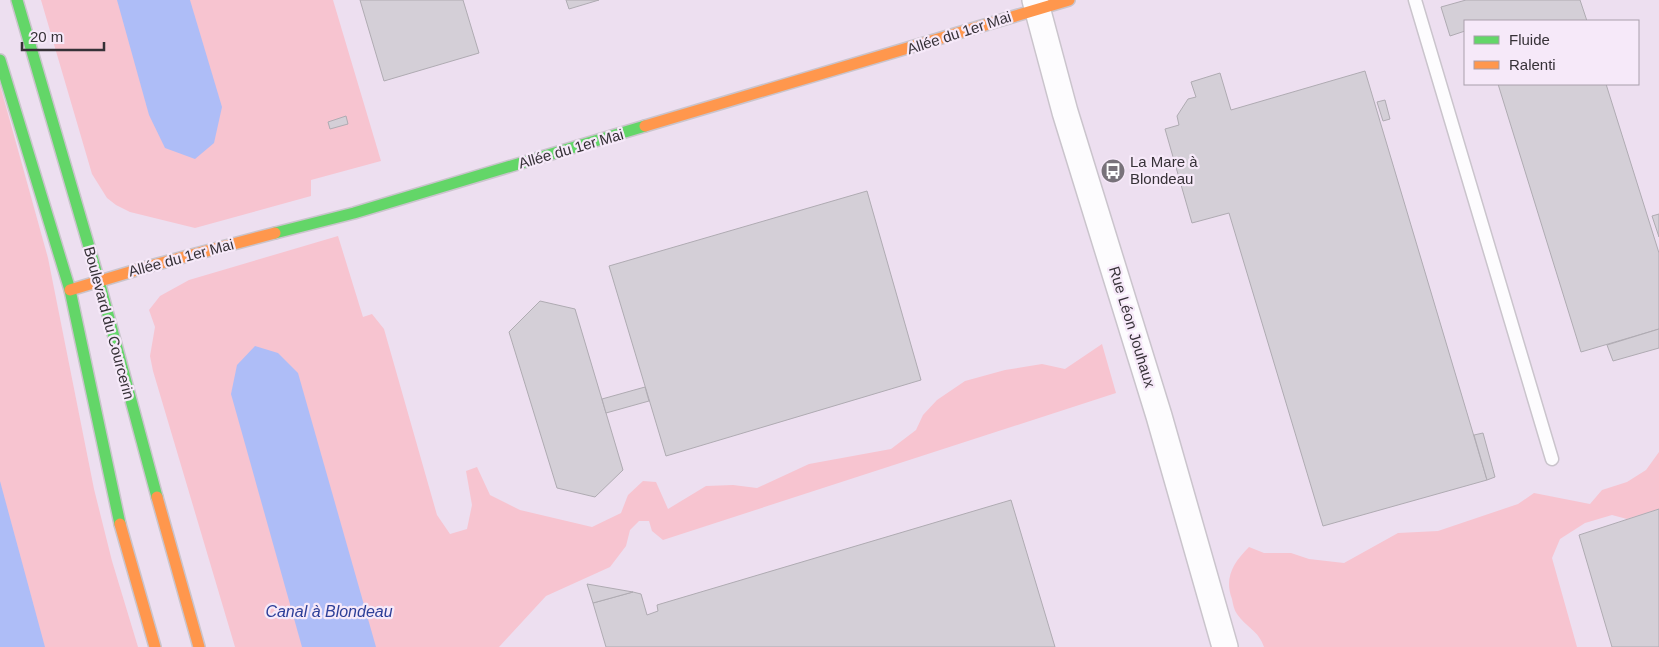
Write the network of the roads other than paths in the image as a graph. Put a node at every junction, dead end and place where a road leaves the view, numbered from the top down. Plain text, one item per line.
1 (17, 0) edge
2 (1069, 0) edge
3 (1415, 0) edge
4 (1036, 4) edge
5 (0, 60) edge
6 (99, 281) junction
7 (70, 290) junction
8 (1552, 459) dead end
9 (155, 647) edge
10 (199, 647) edge
11 (1225, 647) edge

1 - 6 main road, Boulevard du Courcerin
2 - 4 main road, Allée du 1er Mai
3 - 8 lane
4 - 6 main road, Allée du 1er Mai
4 - 11 street, Rue Léon Jouhaux
5 - 7 main road, Boulevard du Courcerin
6 - 7 main road, Allée du 1er Mai
6 - 10 main road, Boulevard du Courcerin
7 - 9 main road, Boulevard du Courcerin

